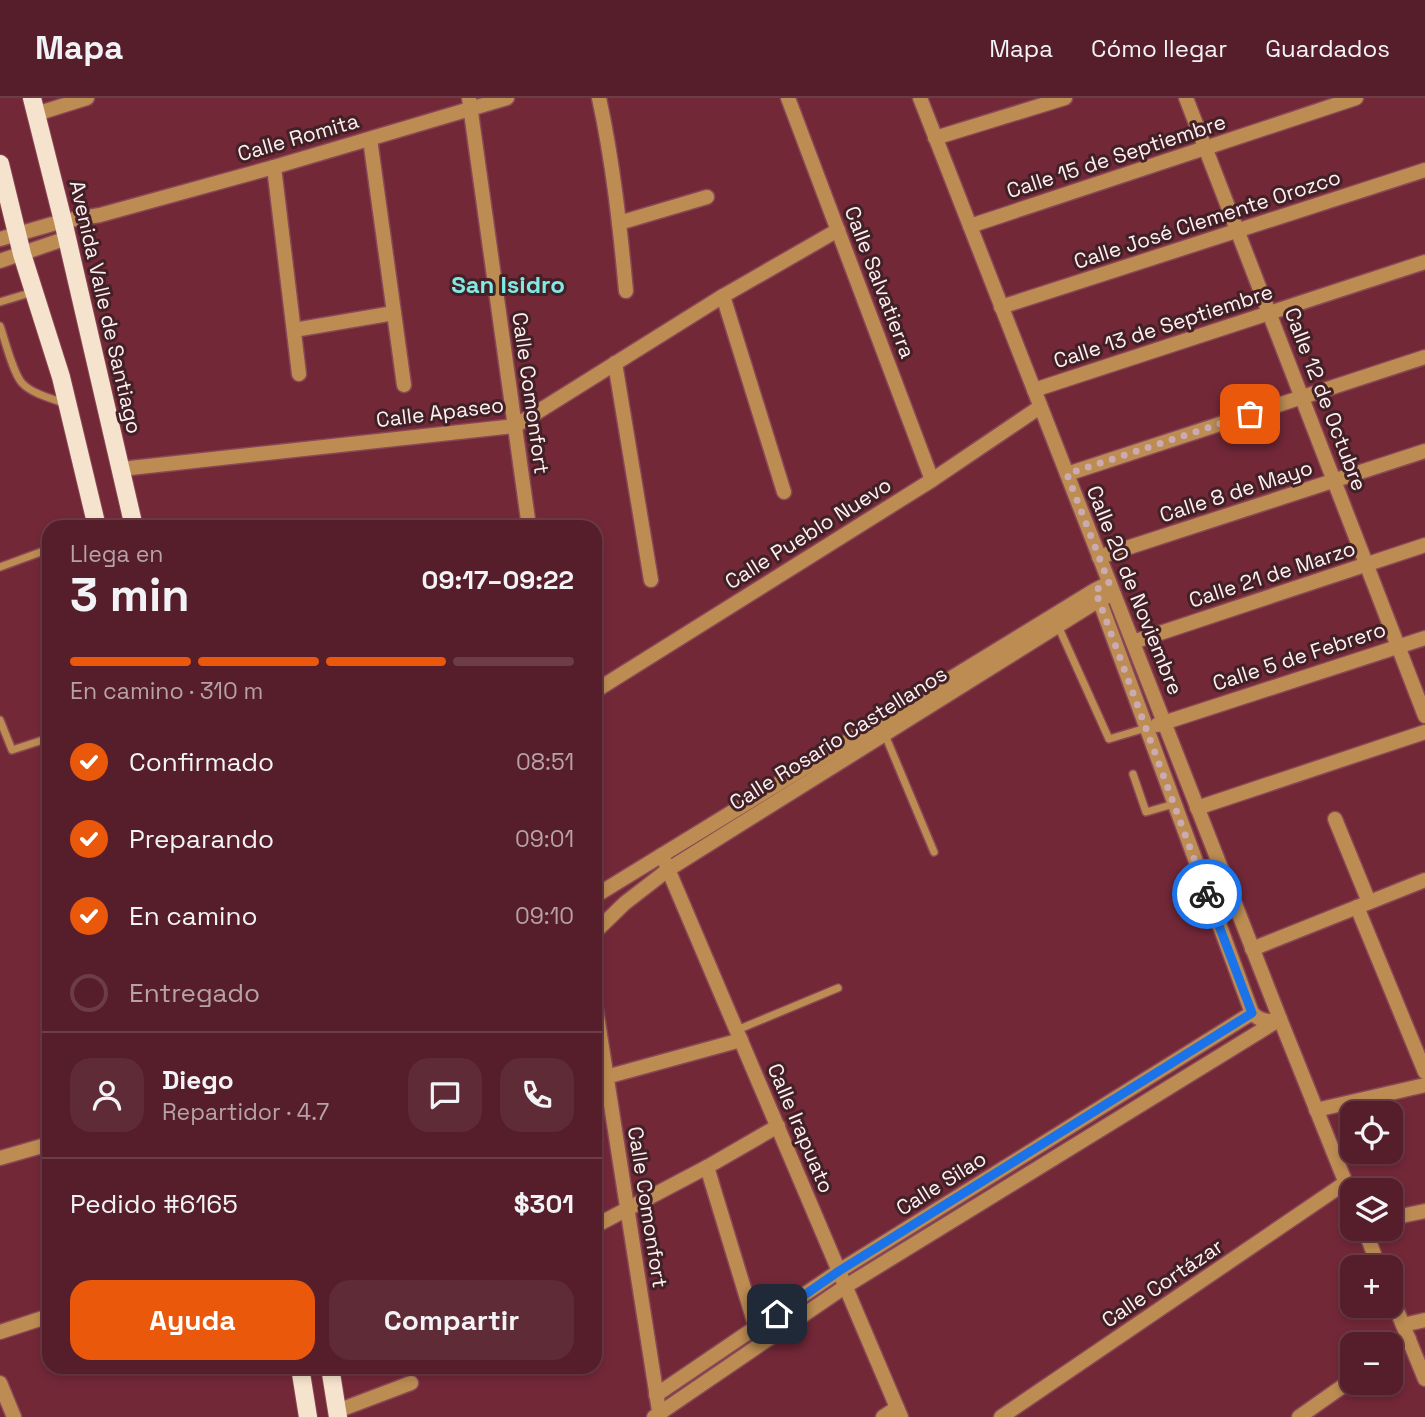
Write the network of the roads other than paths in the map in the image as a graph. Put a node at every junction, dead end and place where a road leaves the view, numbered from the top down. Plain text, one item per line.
1 (87, 98) edge
2 (507, 98) edge
3 (599, 98) edge
4 (788, 98) edge
5 (920, 98) edge
6 (1065, 98) edge
7 (1186, 98) edge
8 (1356, 98) edge
9 (470, 103) edge
10 (34, 106) edge
11 (935, 138) junction
12 (370, 139) junction
13 (1205, 149) junction
14 (0, 164) edge
15 (274, 167) junction
16 (1425, 170) edge
17 (707, 197) dead end
18 (620, 222) junction
19 (970, 226) junction
20 (65, 230) junction
21 (838, 230) junction
22 (1238, 231) junction
23 (8, 236) edge
24 (22, 254) junction
25 (0, 261) edge
26 (1425, 262) edge
27 (626, 291) dead end
28 (34, 292) junction
29 (723, 296) junction
30 (0, 302) edge
31 (1001, 307) junction
32 (394, 313) junction
33 (1270, 313) junction
34 (0, 326) edge
35 (294, 330) junction
36 (1425, 357) edge
37 (615, 363) junction
38 (299, 374) dead end
39 (404, 385) dead end
40 (1034, 390) junction
41 (1303, 397) junction
42 (67, 404) junction
43 (1040, 407) junction
44 (515, 426) junction
45 (1425, 451) edge
46 (121, 469) junction
47 (1067, 474) junction
48 (932, 480) junction
49 (1335, 481) junction
50 (784, 492) dead end
51 (95, 520) edge
52 (132, 520) edge
53 (528, 520) edge
54 (1425, 545) edge
55 (42, 552) edge
56 (1099, 557) junction
57 (1367, 565) junction
58 (0, 567) edge
59 (651, 580) dead end
60 (1111, 588) junction
61 (1097, 595) junction
62 (1058, 626) junction
63 (1425, 638) edge
64 (1133, 642) junction
65 (1398, 646) junction
66 (602, 687) edge
67 (1425, 716) edge
68 (0, 720) edge
69 (1165, 722) junction
70 (1146, 728) junction
71 (1425, 732) edge
72 (884, 734) junction
73 (42, 740) edge
74 (1133, 774) dead end
75 (1174, 804) junction
76 (1197, 808) junction
77 (1335, 819) dead end
78 (934, 852) dead end
79 (662, 855) junction
80 (669, 869) junction
81 (1425, 880) edge
82 (602, 892) edge
83 (1363, 905) junction
84 (602, 925) edge
85 (1252, 948) junction
86 (838, 988) dead end
87 (1252, 1013) junction
88 (1280, 1019) junction
89 (739, 1035) junction
90 (1425, 1072) edge
91 (602, 1078) edge
92 (602, 1083) edge
93 (1425, 1085) edge
94 (1316, 1110) junction
95 (778, 1126) junction
96 (42, 1146) edge
97 (0, 1158) edge
98 (707, 1167) junction
99 (1343, 1178) edge
100 (1340, 1186) edge
101 (627, 1209) junction
102 (1425, 1211) edge
103 (1403, 1216) edge
104 (602, 1222) edge
105 (839, 1271) junction
106 (846, 1286) junction
107 (42, 1317) edge
108 (1400, 1318) edge
109 (1425, 1320) edge
110 (756, 1328) junction
111 (0, 1332) edge
112 (1406, 1332) junction
113 (1403, 1336) edge
114 (301, 1374) edge
115 (331, 1374) edge
116 (1425, 1376) edge
117 (0, 1383) edge
118 (411, 1383) dead end
119 (1340, 1388) edge
120 (656, 1395) junction
121 (899, 1412) edge
122 (337, 1414) edge
123 (658, 1416) edge
124 (14, 1417) edge
125 (308, 1417) edge
126 (883, 1417) edge
127 (1001, 1417) edge
128 (1299, 1417) edge

1 - 10 street
2 - 9 street, Calle Romita
3 - 18 street
4 - 21 street, Calle Salvatierra
5 - 11 street, Calle 20 de Noviembre
6 - 11 street
7 - 13 street, Calle 12 de Octubre
8 - 13 street, Calle 15 de Septiembre
9 - 12 street, Calle Romita
9 - 44 street, Calle Comonfort
10 - 20 main road, Avenida Valle de Santiago
11 - 19 street, Calle 20 de Noviembre
12 - 15 street, Calle Romita
12 - 32 street
13 - 19 street, Calle 15 de Septiembre
13 - 22 street, Calle 12 de Octubre
14 - 23 main road
15 - 20 street, Calle Romita
15 - 35 street
16 - 22 street, Calle José Clemente Orozco
17 - 18 street
18 - 27 street
19 - 31 street, Calle 20 de Noviembre
20 - 23 street
20 - 24 street
20 - 46 main road, Avenida Valle de Santiago
21 - 29 street, Calle Apaseo
21 - 48 street, Calle Salvatierra
22 - 31 street, Calle José Clemente Orozco
22 - 33 street, Calle 12 de Octubre
23 - 24 main road
24 - 25 street
24 - 28 main road
26 - 33 street, Calle 13 de Septiembre
28 - 30 lane
28 - 42 main road
29 - 37 street, Calle Apaseo
29 - 50 street
31 - 40 street, Calle 20 de Noviembre
32 - 35 street
32 - 39 street
33 - 40 street, Calle 13 de Septiembre
33 - 41 street, Calle 12 de Octubre
34 - 42 lane
35 - 38 street
36 - 41 street
37 - 44 street, Calle Apaseo
37 - 59 street
40 - 43 street, Calle 20 de Noviembre
41 - 47 street
41 - 49 street, Calle 12 de Octubre
42 - 51 main road
43 - 47 street, Calle 20 de Noviembre
43 - 48 street, Calle Pueblo Nuevo
44 - 46 street, Calle Apaseo
44 - 53 street, Calle Comonfort
45 - 49 street, Calle 8 de Mayo
46 - 52 main road, Avenida Valle de Santiago
47 - 56 street, Calle 20 de Noviembre
48 - 66 street, Calle Pueblo Nuevo
49 - 56 street, Calle 8 de Mayo
49 - 57 street, Calle 12 de Octubre
54 - 57 street, Calle 21 de Marzo
55 - 58 lane
56 - 60 street, Calle 20 de Noviembre
57 - 64 street, Calle 21 de Marzo
57 - 65 street, Calle 12 de Octubre
60 - 61 street, Calle Rosario Castellanos
60 - 64 street, Calle 20 de Noviembre
61 - 62 street, Calle Rosario Castellanos
61 - 70 street
61 - 79 street, Calle Rosario Castellanos
62 - 70 lane
62 - 72 street, Calle Rosario Castellanos
63 - 65 street, Calle 5 de Febrero
64 - 69 street, Calle 20 de Noviembre
65 - 67 street, Calle 12 de Octubre
65 - 69 street, Calle 5 de Febrero
68 - 73 lane
69 - 70 street, Calle 5 de Febrero
69 - 76 street, Calle 20 de Noviembre
70 - 75 street
71 - 76 street
72 - 78 lane
72 - 80 street, Calle Rosario Castellanos
74 - 75 lane
75 - 87 street
76 - 85 street, Calle 20 de Noviembre
77 - 83 street
79 - 80 street, Calle Irapuato
79 - 82 street, Calle Rosario Castellanos
80 - 84 street, Calle Rosario Castellanos
80 - 89 street, Calle Irapuato
81 - 83 street
83 - 85 street
83 - 90 street
85 - 88 street, Calle 20 de Noviembre
86 - 89 lane
87 - 88 street
87 - 105 street, Calle Silao
88 - 94 street, Calle 20 de Noviembre
88 - 106 street, Calle Silao
89 - 91 street
89 - 95 street, Calle Irapuato
92 - 101 street, Calle Comonfort
93 - 94 street
94 - 99 street, Calle 20 de Noviembre
95 - 98 street
95 - 105 street, Calle Irapuato
96 - 97 street
98 - 101 street
98 - 110 street
100 - 127 street, Calle Cortázar
101 - 104 street
101 - 120 street, Calle Comonfort
102 - 103 street
105 - 106 street, Calle Irapuato
105 - 110 street, Calle Silao
106 - 121 street, Calle Irapuato
106 - 123 street, Calle Silao
107 - 111 street
108 - 112 street
109 - 112 street
110 - 120 street, Calle Silao
112 - 113 street
112 - 116 street
114 - 125 main road
115 - 122 main road
117 - 124 street
118 - 122 street
119 - 128 street
120 - 123 street, Calle Comonfort
121 - 126 street

